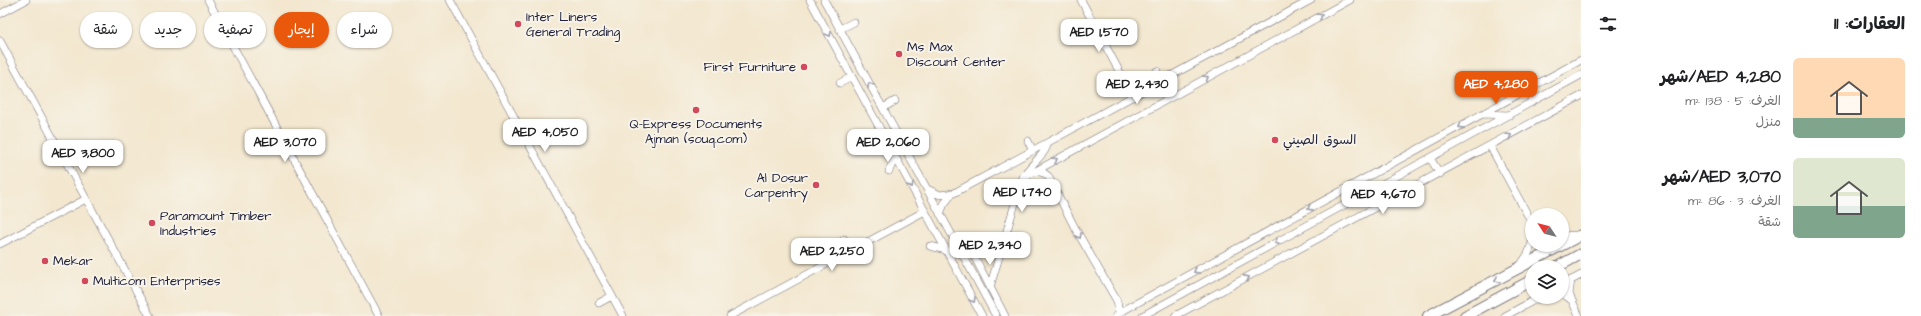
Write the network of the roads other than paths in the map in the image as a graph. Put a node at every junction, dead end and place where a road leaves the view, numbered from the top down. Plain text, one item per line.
1 (26, 0) edge
2 (208, 0) edge
3 (450, 0) edge
4 (810, 0) edge
5 (824, 0) edge
6 (1081, 0) edge
7 (1311, 0) edge
8 (1350, 0) edge
9 (0, 14) edge
10 (854, 22) dead end
11 (840, 29) junction
12 (0, 41) edge
13 (1581, 60) edge
14 (1157, 71) dead end
15 (1581, 75) edge
16 (852, 77) junction
17 (840, 83) dead end
18 (1158, 83) junction
19 (1581, 96) edge
20 (1133, 97) junction
21 (895, 101) dead end
22 (882, 108) junction
23 (1483, 114) junction
24 (1509, 115) junction
25 (1028, 141) dead end
26 (1047, 144) junction
27 (1490, 146) junction
28 (1033, 151) junction
29 (895, 157) junction
30 (1430, 158) junction
31 (889, 171) dead end
32 (1036, 171) junction
33 (1440, 174) junction
34 (1022, 181) junction
35 (927, 189) junction
36 (954, 193) junction
37 (86, 199) junction
38 (1525, 210) edge
39 (925, 211) junction
40 (940, 214) junction
41 (1581, 235) edge
42 (1569, 236) edge
43 (844, 239) dead end
44 (954, 239) junction
45 (0, 244) edge
46 (930, 246) dead end
47 (946, 250) junction
48 (850, 251) junction
49 (1529, 252) edge
50 (1581, 254) edge
51 (1569, 260) edge
52 (1517, 269) junction
53 (1581, 275) edge
54 (1571, 280) joint
55 (1525, 284) edge
56 (990, 287) junction
57 (612, 296) junction
58 (1570, 299) joint
59 (598, 303) dead end
60 (1527, 304) edge
61 (1117, 314) edge
62 (150, 316) edge
63 (380, 316) edge
64 (623, 316) edge
65 (730, 316) edge
66 (982, 316) edge
67 (996, 316) edge
68 (1006, 316) edge
69 (1142, 316) edge
70 (1175, 316) edge
71 (1428, 316) edge
72 (1465, 316) edge
73 (1505, 316) edge
74 (1579, 316) edge

1 - 9 street
2 - 63 street
3 - 57 street
4 -> 16 street
5 - 11 street
6 - 20 street
7 - 18 street
32 -> 8 street
10 - 11 street
22 -> 11 street
12 - 37 street
13 - 23 street
14 - 18 street
15 - 24 street
16 - 17 street
16 - 29 street
18 - 20 street
27 -> 19 street
20 - 26 street
21 - 22 street
22 - 35 street
23 - 24 street
23 -> 61 street
24 - 30 street
25 - 28 street
26 - 28 street
26 - 34 street
27 - 33 street
27 - 38 street
28 - 36 street
29 - 31 street
29 -> 39 street
30 - 33 street
30 -> 69 street
32 - 34 street
32 -> 61 street
70 -> 33 street
34 - 56 street
35 - 36 street
35 - 40 street
36 - 40 street
37 - 45 street
37 - 62 street
39 - 47 street
39 - 48 street
40 - 44 street
41 - 42 street
41 - 52 highway
43 - 48 street
44 - 56 street
44 - 67 street
46 - 47 street
47 -> 66 street
48 - 65 street
49 - 52 street
50 - 51 highway
52 -> 71 highway
53 - 54 street
54 - 58 street
55 - 72 highway
56 - 68 street
57 - 59 street
57 - 64 street
58 - 74 street
60 - 73 street

